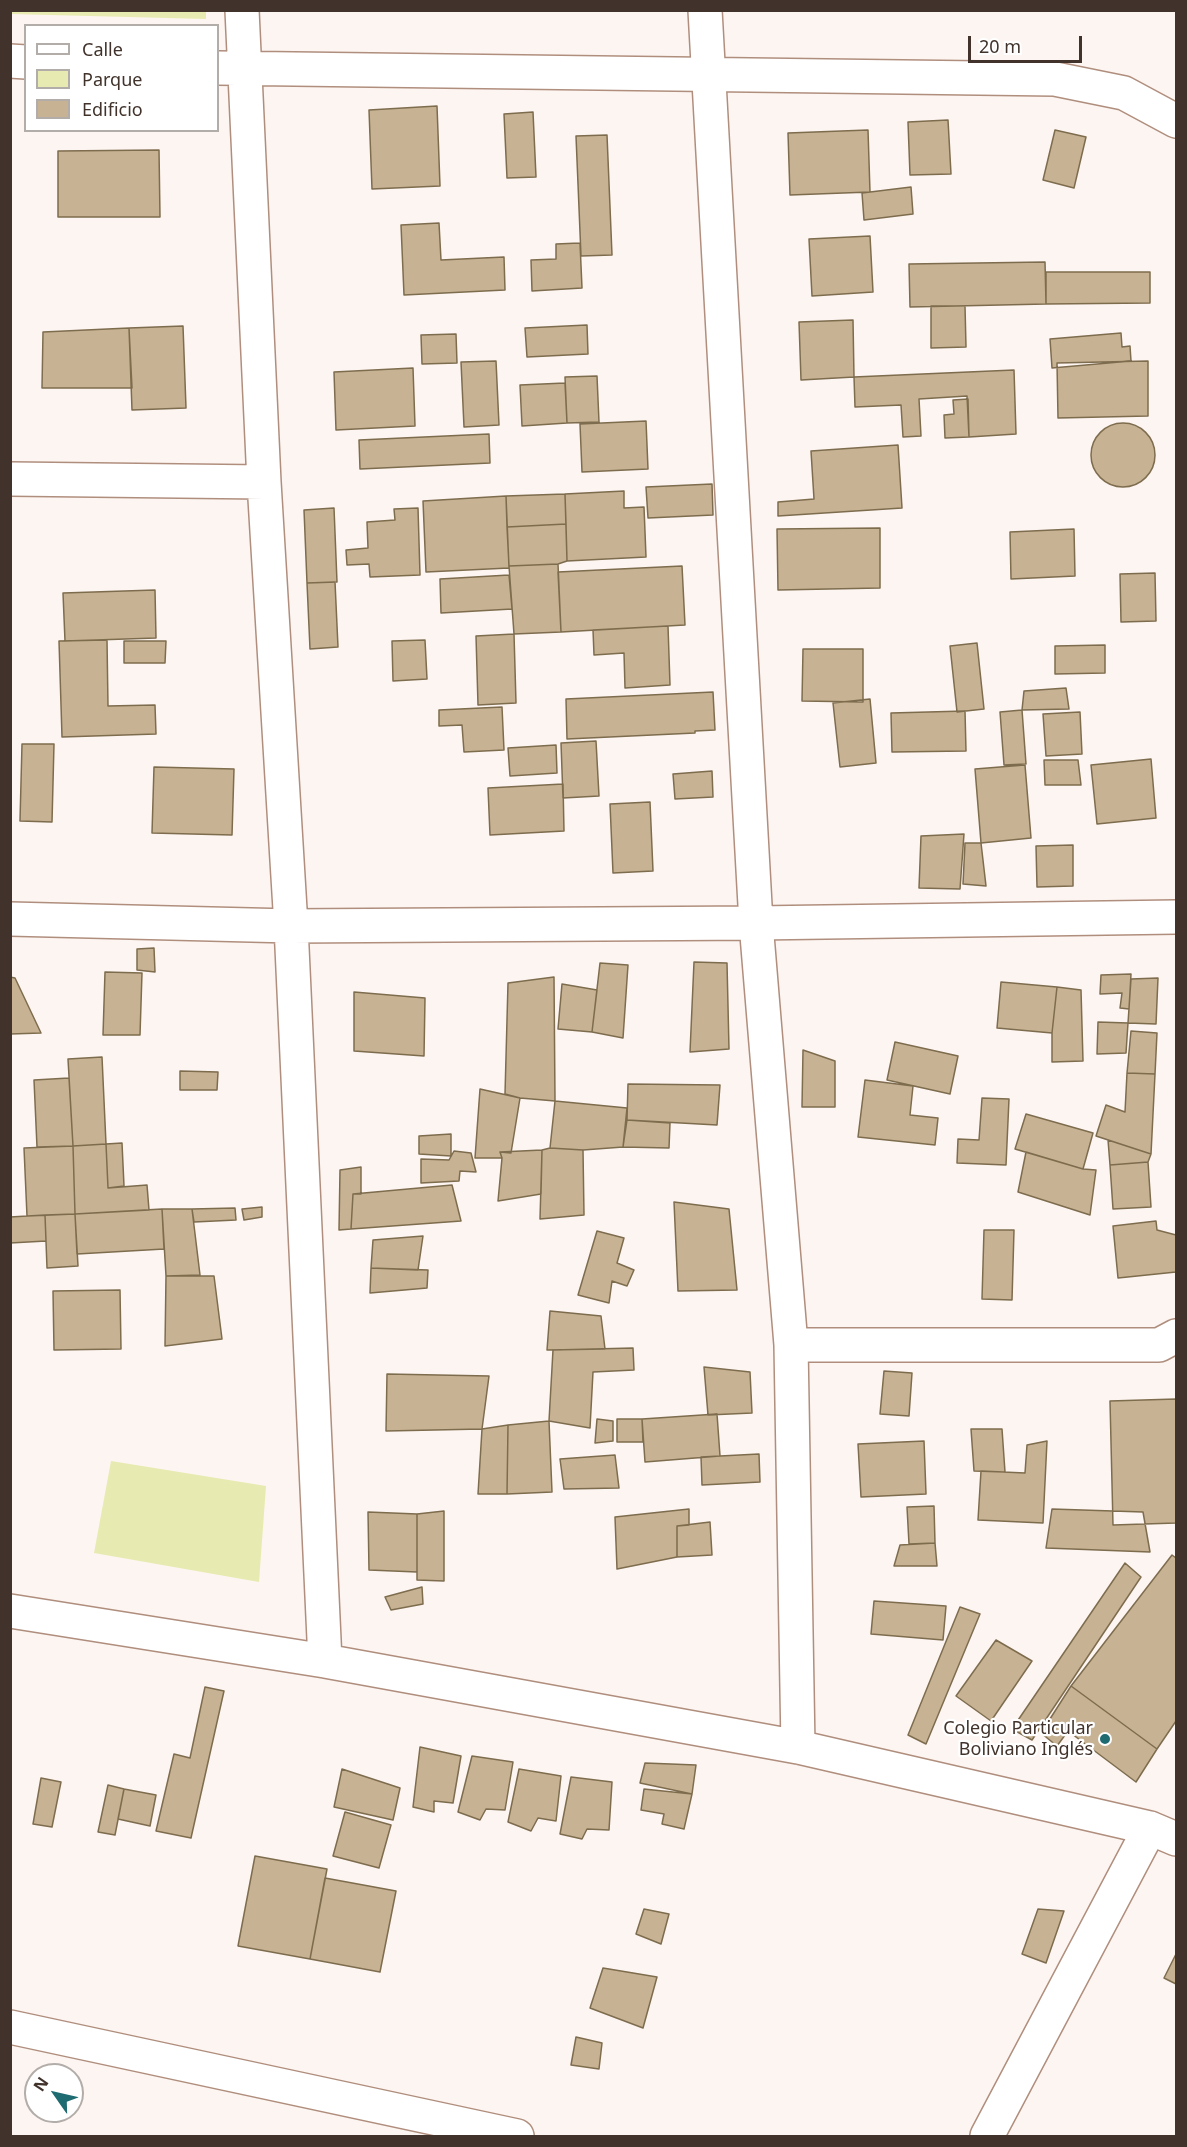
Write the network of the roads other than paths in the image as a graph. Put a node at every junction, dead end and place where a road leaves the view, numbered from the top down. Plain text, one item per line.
1 (242, 10) edge
2 (705, 10) edge
3 (231, 68) edge
4 (708, 73) junction
5 (1176, 121) edge
6 (10, 479) edge
7 (264, 482) junction
8 (1176, 916) edge
9 (10, 919) edge
10 (756, 923) junction
11 (291, 926) junction
12 (1176, 1336) edge
13 (791, 1345) junction
14 (10, 1611) edge
15 (325, 1661) junction
16 (798, 1747) junction
17 (1163, 1834) edge
18 (10, 2027) edge
19 (517, 2136) edge
20 (987, 2136) edge

1 - 3 street
2 - 4 street
3 - 4 street
3 - 7 street
4 - 5 street
4 - 10 street
6 - 7 street
7 - 11 street
8 - 10 street
9 - 11 street
10 - 11 street
10 - 13 street
11 - 15 street
12 - 13 street
13 - 16 street
14 - 15 street
15 - 16 street
16 - 17 street
17 - 20 street
18 - 19 street

